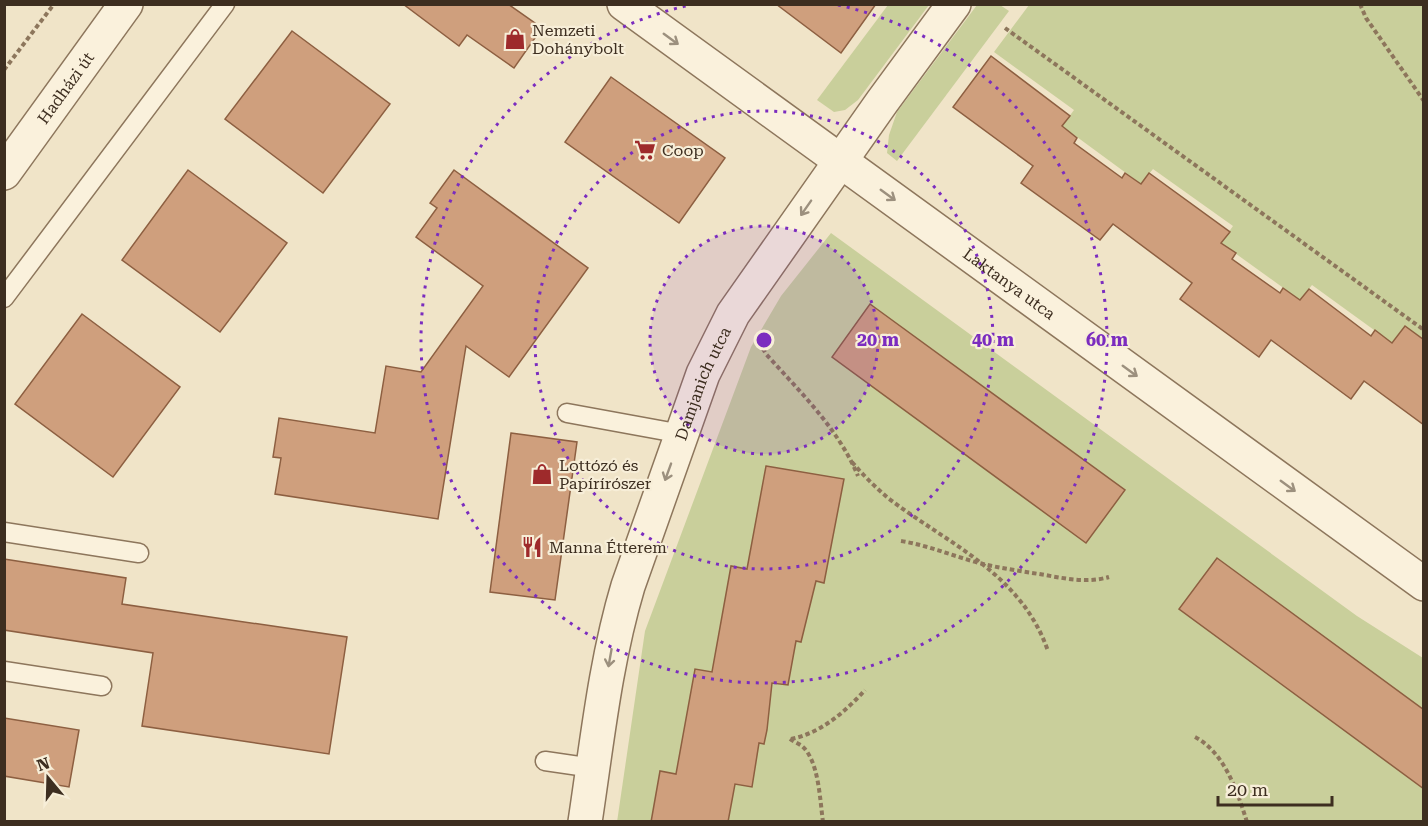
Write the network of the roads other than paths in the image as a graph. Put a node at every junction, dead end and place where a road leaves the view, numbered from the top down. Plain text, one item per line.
1 (126, 4) edge
2 (225, 4) edge
3 (624, 4) edge
4 (954, 4) edge
5 (840, 160) junction
6 (4, 173) edge
7 (4, 298) edge
8 (567, 413) dead end
9 (682, 434) junction
10 (4, 532) edge
11 (139, 553) dead end
12 (1424, 584) edge
13 (4, 670) edge
14 (102, 686) dead end
15 (545, 761) dead end
16 (593, 768) junction
17 (585, 822) edge

1 - 6 street, Hadházi út
2 - 7 lane
3 -> 5 street, Laktanya utca
4 - 5 street, Damjanich utca
5 -> 9 street, Damjanich utca
5 -> 12 street, Laktanya utca
8 - 9 lane
9 -> 16 street, Damjanich utca
10 - 11 lane
13 - 14 lane
15 - 16 lane
16 - 17 street, Damjanich utca

